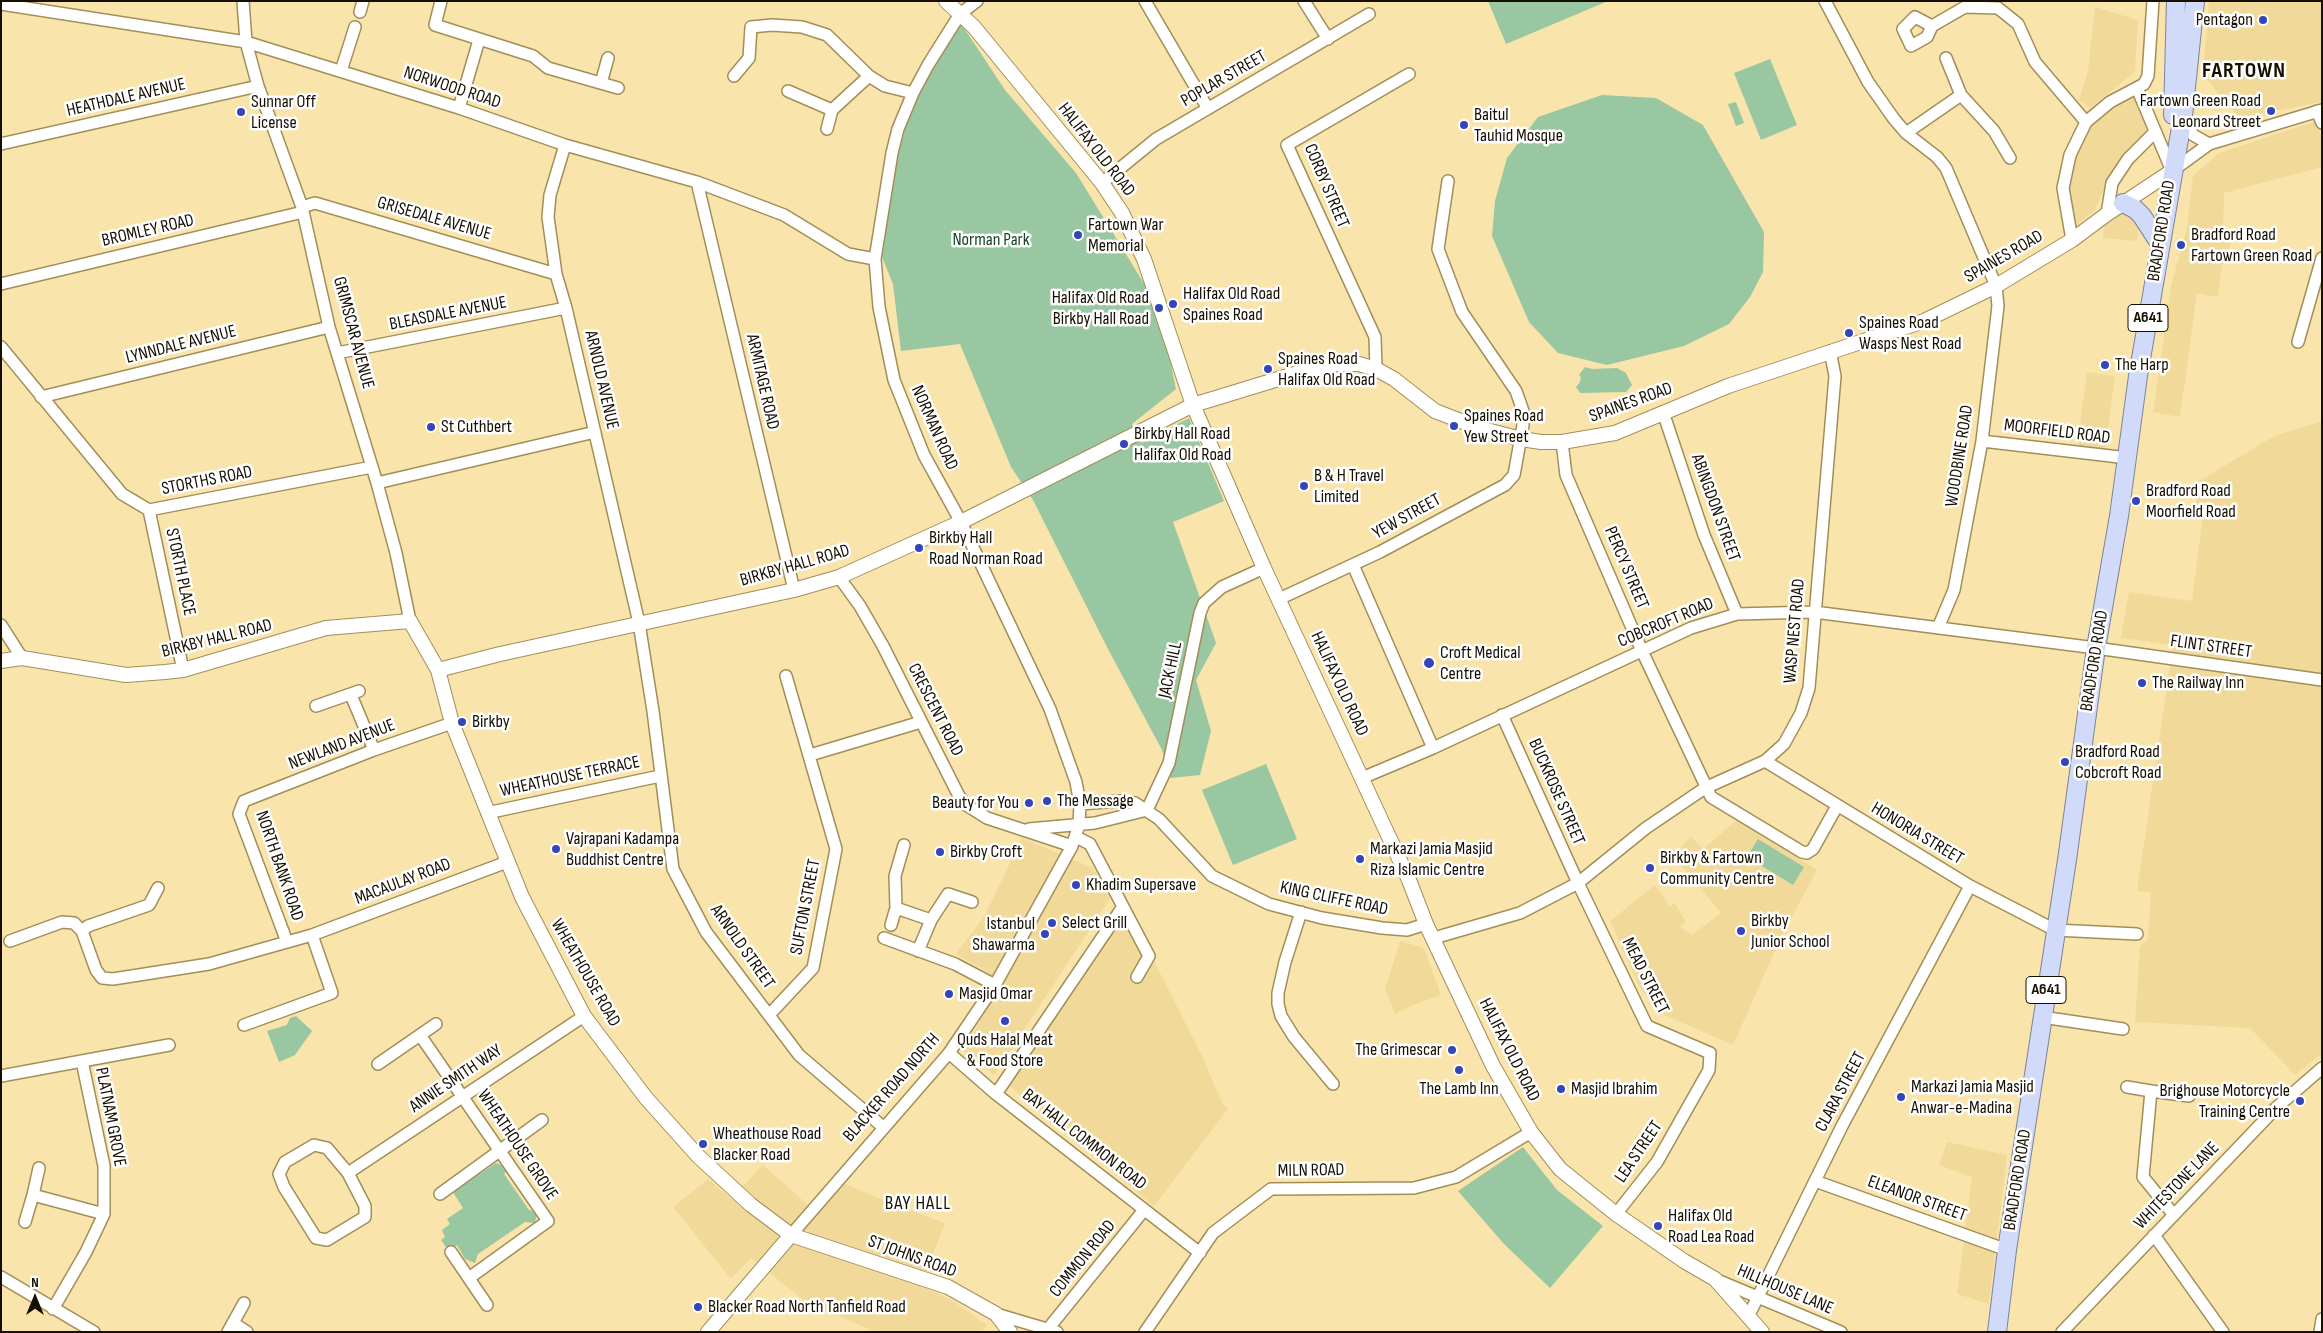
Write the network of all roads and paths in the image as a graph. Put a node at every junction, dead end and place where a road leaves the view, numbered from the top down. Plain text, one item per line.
1 (244, 1) edge
2 (441, 1) edge
3 (946, 1) edge
4 (977, 1) edge
5 (1145, 1) edge
6 (1304, 1) edge
7 (1825, 1) edge
8 (2153, 1) edge
9 (2176, 1) edge
10 (2195, 1) edge
11 (1, 4) edge
12 (960, 14) junction
13 (1369, 14) dead end
14 (1932, 26) dead end
15 (355, 27) dead end
16 (1328, 39) junction
17 (479, 40) junction
18 (246, 42) junction
19 (608, 58) dead end
20 (1946, 58) dead end
21 (341, 71) junction
22 (1409, 74) dead end
23 (734, 76) dead end
24 (869, 76) junction
25 (601, 83) junction
26 (258, 86) junction
27 (618, 88) dead end
28 (2137, 88) junction
29 (788, 91) dead end
30 (913, 93) junction
31 (1962, 94) junction
32 (1207, 107) junction
33 (458, 108) junction
34 (832, 110) junction
35 (2320, 111) edge
36 (2182, 116) junction
37 (2086, 122) junction
38 (2322, 123) edge
39 (827, 129) dead end
40 (2155, 132) junction
41 (1906, 133) junction
42 (1, 144) edge
43 (2209, 144) junction
44 (565, 145) junction
45 (2010, 158) dead end
46 (2172, 171) junction
47 (1448, 181) dead end
48 (697, 182) junction
49 (1102, 183) junction
50 (2123, 203) junction
51 (303, 210) junction
52 (2106, 214) junction
53 (2072, 240) junction
54 (2160, 244) junction
55 (2322, 258) edge
56 (875, 259) junction
57 (556, 274) junction
58 (1, 284) edge
59 (1996, 286) junction
60 (566, 308) junction
61 (329, 326) junction
62 (2298, 342) dead end
63 (1, 347) edge
64 (1830, 351) junction
65 (338, 354) junction
66 (1376, 369) junction
67 (41, 397) junction
68 (1193, 406) junction
69 (1663, 412) junction
70 (595, 432) junction
71 (1521, 439) junction
72 (1982, 440) junction
73 (1562, 442) junction
74 (2127, 462) junction
75 (372, 468) junction
76 (377, 483) junction
77 (149, 510) junction
78 (961, 522) junction
79 (1353, 565) junction
80 (1264, 568) junction
81 (839, 577) junction
82 (794, 590) junction
83 (1278, 599) junction
84 (1814, 612) junction
85 (1737, 614) junction
86 (410, 621) junction
87 (639, 623) junction
88 (1, 625) edge
89 (1938, 628) junction
90 (2096, 648) junction
91 (1642, 651) junction
92 (22, 658) junction
93 (1, 661) edge
94 (183, 670) junction
95 (438, 670) junction
96 (786, 676) dead end
97 (2322, 680) edge
98 (316, 706) dead end
99 (1502, 715) junction
100 (921, 722) junction
101 (452, 723) junction
102 (1433, 748) junction
103 (374, 750) junction
104 (810, 755) junction
105 (1765, 761) junction
106 (660, 776) junction
107 (1362, 778) junction
108 (1705, 788) junction
109 (244, 801) joint
110 (1080, 804) junction
111 (1837, 806) junction
112 (1147, 810) junction
113 (487, 813) junction
114 (1079, 825) junction
115 (1025, 829) junction
116 (1074, 841) junction
117 (904, 845) dead end
118 (506, 862) junction
119 (1578, 883) junction
120 (1970, 886) junction
121 (158, 888) dead end
122 (972, 902) dead end
123 (896, 908) junction
124 (1122, 908) junction
125 (1301, 912) junction
126 (931, 920) junction
127 (1426, 924) junction
128 (891, 925) dead end
129 (2055, 930) junction
130 (82, 931) junction
131 (2137, 934) dead end
132 (312, 935) junction
133 (884, 938) dead end
134 (1434, 938) junction
135 (10, 941) dead end
136 (287, 942) junction
137 (918, 951) junction
138 (1137, 977) dead end
139 (995, 985) junction
140 (770, 1015) junction
141 (584, 1016) junction
142 (2042, 1017) junction
143 (436, 1024) dead end
144 (244, 1025) dead end
145 (2122, 1029) dead end
146 (420, 1035) junction
147 (169, 1045) dead end
148 (949, 1053) junction
149 (1710, 1053) joint
150 (82, 1061) junction
151 (378, 1064) dead end
152 (2322, 1068) edge
153 (1, 1076) edge
154 (1334, 1084) dead end
155 (2127, 1087) dead end
156 (2151, 1090) junction
157 (996, 1094) junction
158 (462, 1096) junction
159 (2189, 1096) dead end
160 (542, 1120) dead end
161 (883, 1127) junction
162 (1530, 1132) junction
163 (500, 1151) junction
164 (39, 1168) dead end
165 (348, 1173) junction
166 (1815, 1181) junction
167 (440, 1194) dead end
168 (33, 1196) junction
169 (1144, 1210) junction
170 (104, 1214) junction
171 (2174, 1215) junction
172 (1621, 1217) junction
173 (26, 1222) dead end
174 (790, 1235) junction
175 (2154, 1235) junction
176 (2007, 1250) junction
177 (451, 1252) dead end
178 (1200, 1253) junction
179 (1, 1277) edge
180 (469, 1278) junction
181 (1715, 1279) junction
182 (1758, 1297) junction
183 (244, 1303) dead end
184 (487, 1305) dead end
185 (53, 1309) junction
186 (996, 1314) junction
187 (1748, 1317) junction
188 (2322, 1319) edge
189 (230, 1327) edge
190 (1052, 1330) edge
191 (94, 1332) edge
192 (247, 1332) edge
193 (708, 1332) edge
194 (1010, 1332) edge
195 (1145, 1332) edge
196 (1762, 1332) edge
197 (1840, 1332) edge
198 (1997, 1332) edge
199 (2062, 1332) edge
200 (2223, 1332) edge
201 (2320, 1332) edge

1 - 18 street, GRIMSCAR AVENUE
2 - 17 street
3 - 12 street, HALIFAX OLD ROAD
4 - 12 street
5 - 32 street
6 - 16 street
7 - 41 street, WOODBINE ROAD
8 - 28 street
9 - 46 main road, A641
10 - 36 main road, A641
11 - 18 street, NORWOOD ROAD
12 - 30 street, NORMAN ROAD
12 - 49 street, HALIFAX OLD ROAD
13 - 16 street, POPLAR STREET
14 - 37 street
15 - 21 street
16 - 32 street, POPLAR STREET
17 - 25 street
17 - 33 street
18 - 21 street, NORWOOD ROAD
18 - 26 street, GRIMSCAR AVENUE
19 - 25 street
20 - 31 street
21 - 33 street, NORWOOD ROAD
22 - 66 street, CORBY STREET
23 - 24 street
24 - 30 street
24 - 34 street
25 - 27 street
26 - 42 street, HEATHDALE AVENUE
26 - 51 street, GRIMSCAR AVENUE
28 - 37 street, SPAINES ROAD
28 - 40 street, BRADFORD ROAD
29 - 34 street
30 - 56 street, NORMAN ROAD
31 - 41 street
31 - 45 street
32 - 49 street, POPLAR STREET
33 - 44 street, NORWOOD ROAD
34 - 39 street
35 - 38 street
35 - 43 street
36 - 43 street
36 - 46 main road, A641
37 - 53 street, SPAINES ROAD
40 - 46 street, BRADFORD ROAD
40 - 52 street
41 - 59 street, WOODBINE ROAD
43 - 46 street
44 - 48 street, NORWOOD ROAD
44 - 57 street, ARNOLD AVENUE
46 - 50 street, SPAINES ROAD
46 - 54 main road, BRADFORD ROAD / A641
47 - 71 street, YEW STREET
48 - 56 street, NORWOOD ROAD
48 - 82 street, ARMITAGE ROAD
49 - 68 street, HALIFAX OLD ROAD
50 - 52 street, SPAINES ROAD
50 - 54 main road
51 - 57 street, GRISEDALE AVENUE
51 - 58 street, BROMLEY ROAD
51 - 61 street, GRIMSCAR AVENUE
52 - 53 street, SPAINES ROAD
53 - 59 street, SPAINES ROAD
54 - 74 main road, BRADFORD ROAD / A641
55 - 62 street
56 - 78 street, NORMAN ROAD
57 - 60 street, ARNOLD AVENUE
59 - 64 street, SPAINES ROAD
59 - 72 street, WOODBINE ROAD
60 - 65 street, BLEASDALE AVENUE
60 - 70 street, ARNOLD AVENUE
61 - 65 street, GRIMSCAR AVENUE
61 - 67 street, LYNNDALE AVENUE
63 - 67 street, STORTHS ROAD
64 - 69 street, SPAINES ROAD
64 - 84 street, WASP NEST ROAD
65 - 75 street, GRIMSCAR AVENUE
66 - 68 street, SPAINES ROAD
66 - 71 street, SPAINES ROAD
67 - 77 street, STORTHS ROAD
68 - 78 street, BIRKBY HALL ROAD
68 - 80 street, HALIFAX OLD ROAD
69 - 73 street, SPAINES ROAD
69 - 85 street, ABINGDON STREET
70 - 76 street
70 - 87 street, ARNOLD AVENUE
71 - 73 street, SPAINES ROAD
71 - 79 street, YEW STREET
72 - 74 street, MOORFIELD ROAD
72 - 89 street, WOODBINE ROAD
73 - 91 street, PERCY STREET
74 - 90 main road, BRADFORD ROAD / A641
75 - 76 street, GRIMSCAR AVENUE
75 - 77 street, STORTHS ROAD
76 - 86 street, GRIMSCAR AVENUE
77 - 94 street, STORTH PLACE
78 - 81 street, BIRKBY HALL ROAD
78 - 110 street, NORMAN ROAD
79 - 83 street, YEW STREET
79 - 102 street
80 - 83 street, HALIFAX OLD ROAD
80 - 112 street, JACK HILL
81 - 82 street, BIRKBY HALL ROAD
81 - 100 street, CRESCENT ROAD
82 - 87 street, BIRKBY HALL ROAD
83 - 107 street, HALIFAX OLD ROAD
84 - 85 street, COBCROFT ROAD
84 - 89 street, COBCROFT ROAD
84 - 105 street, WASP NEST ROAD
85 - 91 street, COBCROFT ROAD
86 - 94 street, BIRKBY HALL ROAD
86 - 95 street, GRIMSCAR AVENUE
87 - 95 street, BIRKBY HALL ROAD
87 - 106 street, ARNOLD STREET
88 - 92 street
89 - 90 street, COBCROFT ROAD
90 - 97 street, FLINT STREET
90 - 129 main road, BRADFORD ROAD / A641
91 - 99 street, COBCROFT ROAD
91 - 108 street, PERCY STREET
92 - 93 street, BIRKBY HALL ROAD
92 - 94 street, BIRKBY HALL ROAD
95 - 101 street, WHEATHOUSE ROAD
96 - 104 street, SUFTON STREET
98 - 103 street
99 - 102 street, COBCROFT ROAD
99 - 119 street, BUCKROSE STREET
100 - 104 street
100 - 115 street, CRESCENT ROAD
101 - 103 street, NEWLAND AVENUE
101 - 113 street, WHEATHOUSE ROAD
102 - 107 street, COBCROFT ROAD
103 - 109 street, NEWLAND AVENUE
104 - 140 street, SUFTON STREET
105 - 108 street, WASP NEST ROAD
105 - 111 street, HONORIA STREET
106 - 113 street, WHEATHOUSE TERRACE
106 - 140 street, ARNOLD STREET
107 - 127 street, HALIFAX OLD ROAD
108 - 111 street
108 - 119 street, WASP NEST ROAD
109 - 136 street, NORTH BANK ROAD
110 - 112 street, KING CLIFFE ROAD
110 - 114 street, NORMAN ROAD
111 - 120 street, HONORIA STREET
112 - 114 street
112 - 125 street, KING CLIFFE ROAD
113 - 118 street, WHEATHOUSE ROAD
114 - 115 street, CRESCENT ROAD
114 - 116 street, NORMAN ROAD
115 - 116 street, CRESCENT ROAD
116 - 124 street
116 - 139 street, BLACKER ROAD NORTH
117 - 123 street
118 - 132 street, MACAULAY ROAD
118 - 141 street, WHEATHOUSE ROAD
119 - 134 street, WASP NEST ROAD
119 - 149 street, MEAD STREET
120 - 129 street, HONORIA STREET
120 - 166 street, CLARA STREET
121 - 130 street
122 - 126 street
123 - 126 street
123 - 128 street
124 - 138 street
124 - 157 street
125 - 127 street, KING CLIFFE ROAD
125 - 154 street
126 - 137 street
127 - 134 street, HALIFAX OLD ROAD
129 - 131 street
129 - 142 main road, BRADFORD ROAD / A641
130 - 135 street
130 - 136 street, MACAULAY ROAD
132 - 136 street, MACAULAY ROAD
132 - 144 street
133 - 137 street
134 - 162 street, HALIFAX OLD ROAD
137 - 139 street
139 - 148 street, BLACKER ROAD NORTH
140 - 161 street, ARNOLD STREET
141 - 158 street, ANNIE SMITH WAY
141 - 174 street, WHEATHOUSE ROAD
142 - 145 street
142 - 176 main road, BRADFORD ROAD / A641
143 - 146 street
146 - 151 street
146 - 158 street, WHEATHOUSE GROVE
147 - 150 street
148 - 157 street, BAY HALL COMMON ROAD
148 - 161 street, BLACKER ROAD NORTH
149 - 172 street, LEA STREET
150 - 153 street, PLATNAM GROVE
150 - 170 street, PLATNAM GROVE
152 - 171 street, WHITESTONE LANE
155 - 156 street
156 - 159 street
156 - 171 street
157 - 169 street, BAY HALL COMMON ROAD
158 - 163 street, WHEATHOUSE GROVE
158 - 165 street, ANNIE SMITH WAY
160 - 163 street
161 - 174 street, BLACKER ROAD NORTH
162 - 172 street, HALIFAX OLD ROAD
162 - 178 street, MILN ROAD
163 - 167 street
163 - 180 street, WHEATHOUSE GROVE
164 - 168 street
165 - 165 street
166 - 176 street, ELEANOR STREET
166 - 182 street, CLARA STREET
168 - 170 street
168 - 173 street
169 - 178 street, BAY HALL COMMON ROAD
169 - 190 street, COMMON ROAD
170 - 185 street, PLATNAM GROVE
171 - 175 street, WHITESTONE LANE
172 - 181 street, HALIFAX OLD ROAD
174 - 186 street, ST JOHNS ROAD
174 - 193 street, BLACKER ROAD NORTH
175 - 199 street, WHITESTONE LANE
175 - 200 street
176 - 198 main road, BRADFORD ROAD / A641
177 - 180 street
178 - 195 street, MILN ROAD
179 - 185 street
180 - 184 street
181 - 182 street, HILLHOUSE LANE
181 - 187 street, HALIFAX OLD ROAD
182 - 187 street, CLARA STREET
182 - 197 street, HILLHOUSE LANE
183 - 189 street
185 - 191 street
186 - 190 street
186 - 194 street, ST JOHNS ROAD
187 - 196 street, HALIFAX OLD ROAD
188 - 201 street
189 - 192 street

